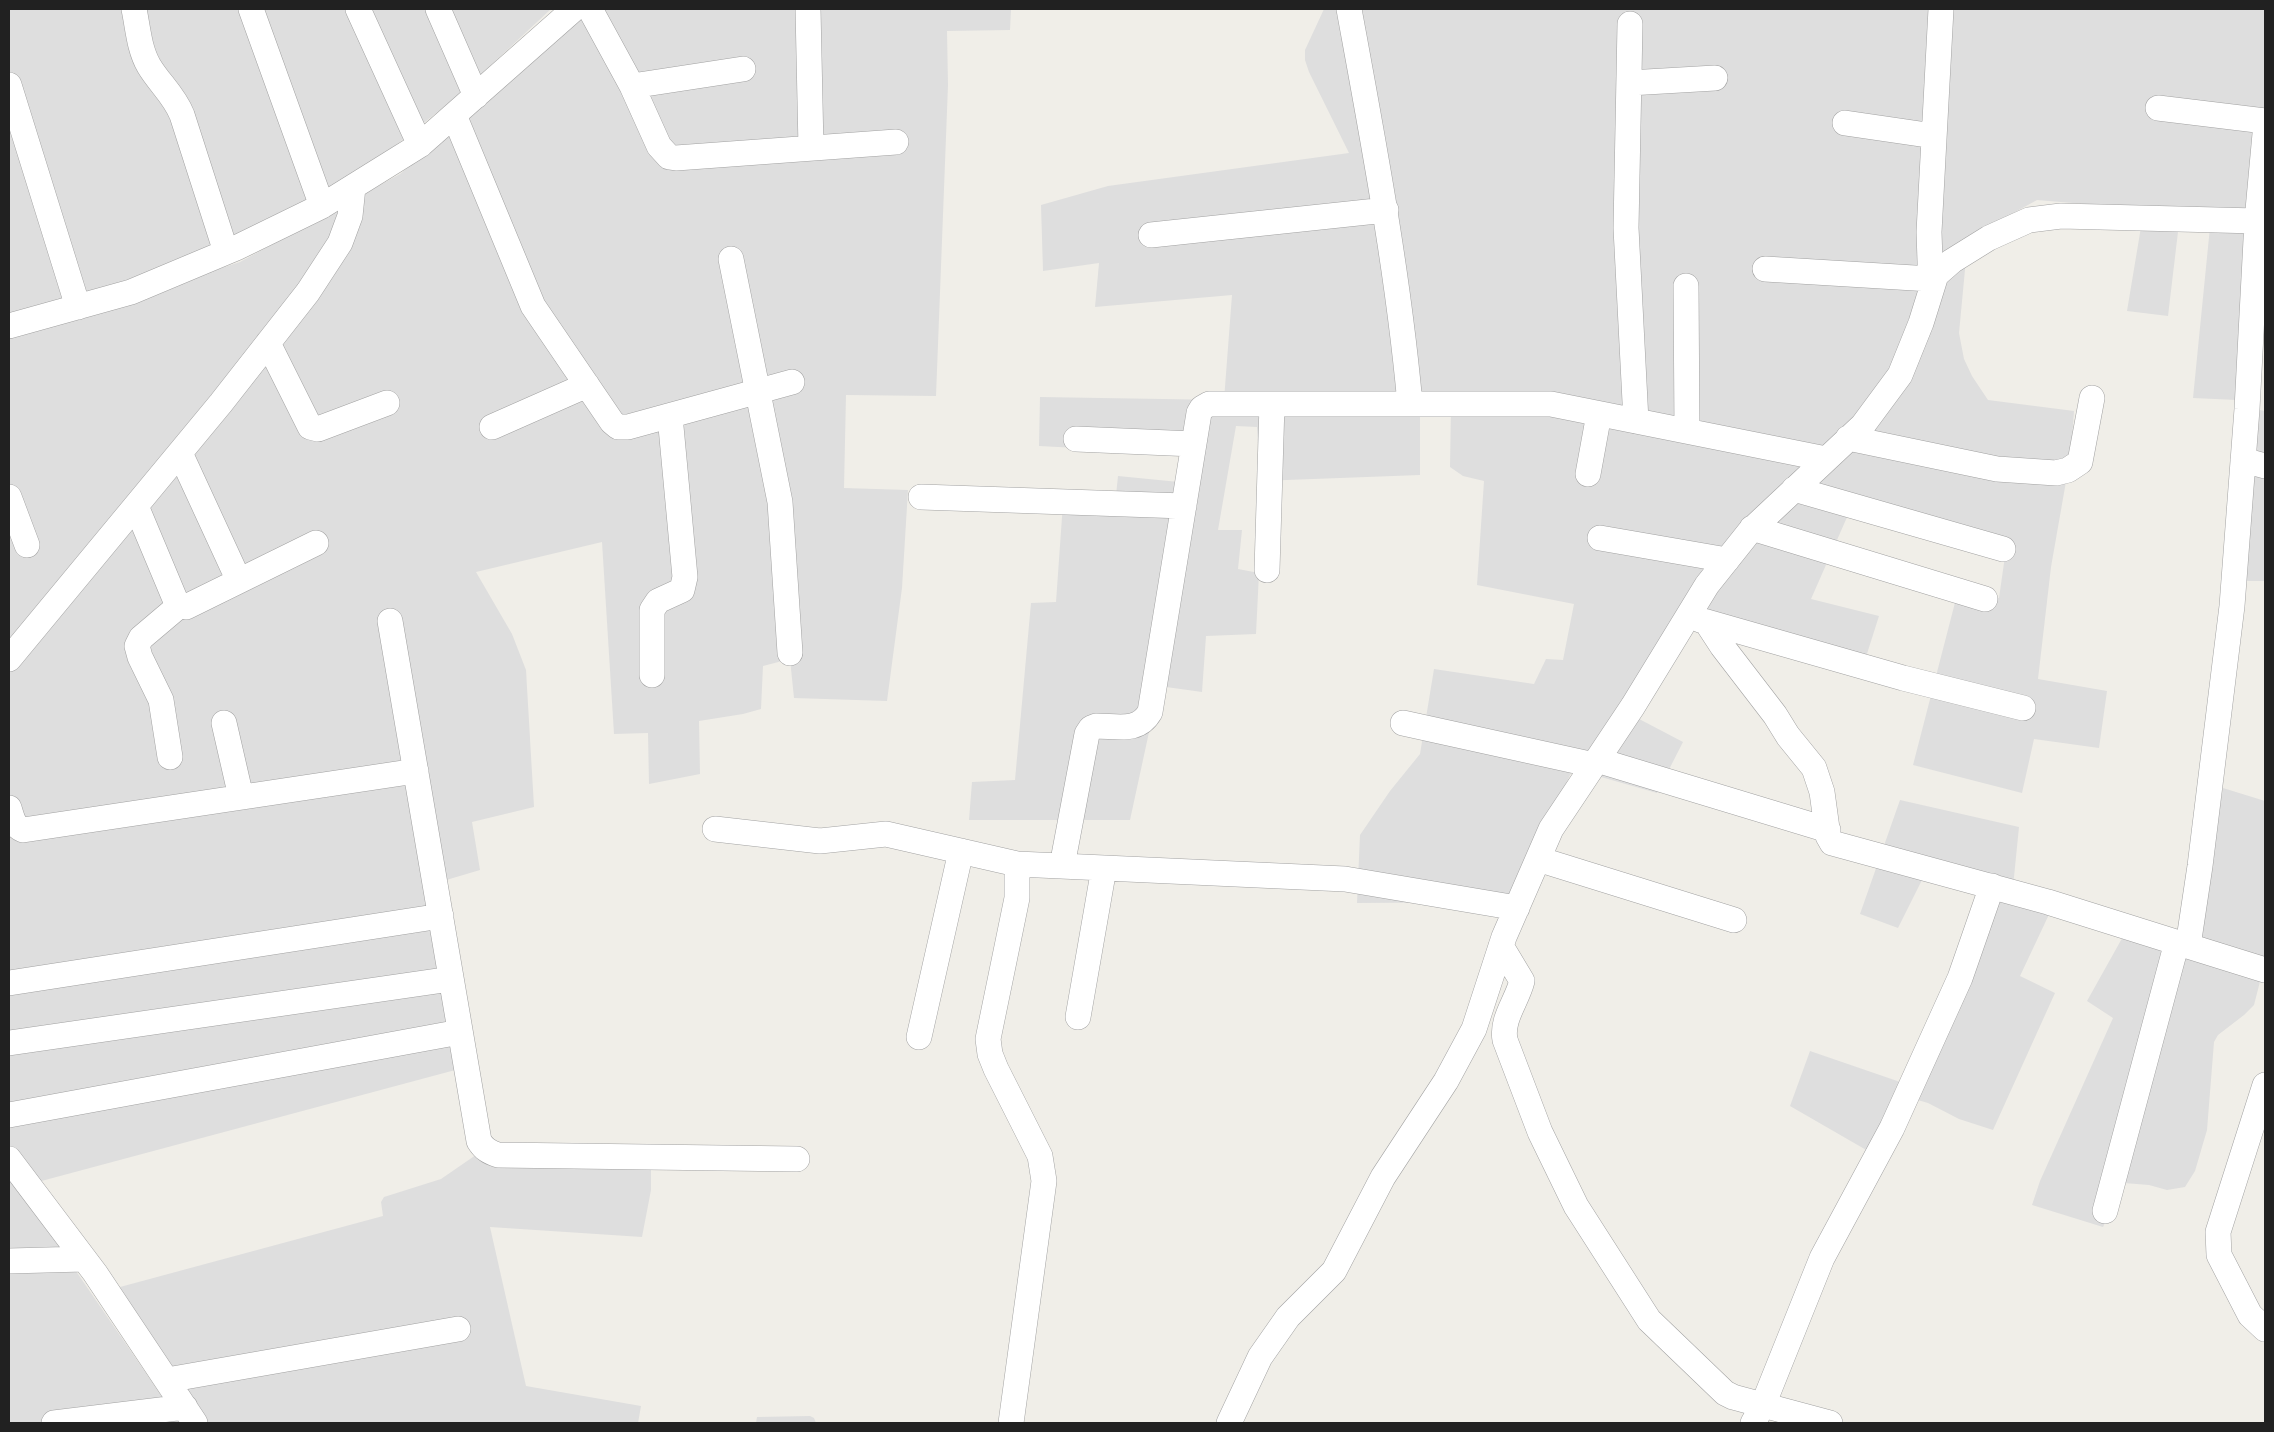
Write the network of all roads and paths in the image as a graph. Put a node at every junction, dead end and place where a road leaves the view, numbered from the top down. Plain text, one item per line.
1 (134, 9) edge
2 (251, 9) edge
3 (358, 9) edge
4 (438, 9) edge
5 (574, 9) edge
6 (590, 9) edge
7 (808, 9) edge
8 (1349, 9) edge
9 (1942, 9) edge
10 (1630, 24) dead end
11 (743, 69) dead end
12 (1715, 78) dead end
13 (1629, 83) junction
14 (9, 85) edge
15 (632, 86) junction
16 (476, 96) junction
17 (2158, 108) dead end
18 (454, 115) junction
19 (2265, 122) edge
20 (1845, 123) dead end
21 (2265, 134) edge
22 (1934, 136) junction
23 (896, 142) dead end
24 (420, 145) junction
25 (811, 148) junction
26 (2263, 176) edge
27 (353, 187) junction
28 (322, 206) junction
29 (1386, 210) junction
30 (2257, 221) junction
31 (1151, 235) dead end
32 (226, 252) junction
33 (731, 259) dead end
34 (1766, 269) dead end
35 (1931, 284) junction
36 (1686, 286) dead end
37 (78, 307) junction
38 (9, 326) edge
39 (268, 343) junction
40 (2258, 350) edge
41 (792, 382) dead end
42 (587, 385) junction
43 (759, 392) junction
44 (2092, 398) dead end
45 (387, 403) dead end
46 (1272, 404) junction
47 (1410, 404) junction
48 (1599, 414) junction
49 (670, 416) junction
50 (1636, 421) junction
51 (492, 427) dead end
52 (1687, 431) junction
53 (1848, 438) junction
54 (1076, 439) dead end
55 (1194, 444) junction
56 (180, 453) junction
57 (1826, 459) junction
58 (2254, 463) edge
59 (1588, 474) dead end
60 (1794, 489) junction
61 (9, 497) edge
62 (921, 497) dead end
63 (136, 506) junction
64 (1184, 506) junction
65 (1752, 528) junction
66 (1600, 538) dead end
67 (316, 543) dead end
68 (27, 545) dead end
69 (2003, 548) dead end
70 (1727, 560) junction
71 (1267, 570) dead end
72 (239, 581) junction
73 (1985, 599) dead end
74 (180, 605) junction
75 (1698, 619) junction
76 (390, 621) dead end
77 (790, 653) dead end
78 (9, 659) edge
79 (652, 675) dead end
80 (2023, 708) dead end
81 (224, 723) dead end
82 (1403, 723) dead end
83 (170, 757) dead end
84 (1595, 763) junction
85 (416, 770) junction
86 (241, 797) junction
87 (9, 808) edge
88 (715, 829) dead end
89 (1828, 830) junction
90 (961, 851) junction
91 (1538, 859) junction
92 (1017, 864) junction
93 (1062, 866) junction
94 (1104, 868) junction
95 (1992, 886) junction
96 (1516, 908) junction
97 (441, 916) junction
98 (1734, 920) dead end
99 (2183, 944) junction
100 (1501, 946) junction
101 (2265, 970) edge
102 (451, 979) junction
103 (9, 983) edge
104 (1078, 1017) dead end
105 (460, 1032) junction
106 (919, 1037) dead end
107 (9, 1043) edge
108 (2265, 1084) edge
109 (9, 1115) edge
110 (798, 1159) dead end
111 (12, 1166) edge
112 (2105, 1211) dead end
113 (84, 1259) junction
114 (9, 1261) edge
115 (458, 1329) dead end
116 (2265, 1329) edge
117 (168, 1380) junction
118 (1758, 1414) edge
119 (190, 1415) edge
120 (54, 1423) edge
121 (1011, 1423) edge
122 (1229, 1423) edge
123 (1830, 1423) edge

1 - 32 street
2 - 28 street
3 - 24 street
4 - 16 street
5 - 16 street
6 - 15 street
7 - 25 street
8 - 29 street
9 - 22 street
10 - 13 street
11 - 15 street
12 - 13 street
13 - 50 street
14 - 37 street
15 - 25 street
16 - 18 street
17 - 19 street
18 - 24 street
18 - 42 street
20 - 22 street
21 - 26 street
22 - 35 street
23 - 25 street
24 - 27 street
26 - 30 street
27 - 28 street
27 - 39 street
28 - 32 street
29 - 31 street
29 - 47 street
30 - 35 street
30 - 40 street
32 - 37 street
33 - 43 street
34 - 35 street
35 - 53 street
36 - 52 street
37 - 38 street
39 - 45 street
39 - 56 street
40 - 58 street
41 - 43 street
42 - 49 street
42 - 51 street
43 - 49 street
43 - 77 street
44 - 53 street
46 - 47 street
46 - 55 street
46 - 71 street
47 - 48 street
48 - 50 street
48 - 59 street
49 - 79 street
50 - 52 street
52 - 57 street
53 - 57 street
54 - 55 street
55 - 64 street
56 - 63 street
56 - 72 street
57 - 60 street
58 - 99 street
60 - 65 street
60 - 69 street
61 - 68 street
62 - 64 street
63 - 74 street
63 - 78 street
64 - 93 street
65 - 70 street
65 - 73 street
66 - 70 street
67 - 72 street
70 - 75 street
72 - 74 street
74 - 83 street
75 - 80 street
75 - 84 street
75 - 89 street
76 - 85 street
81 - 86 street
82 - 84 street
84 - 89 street
84 - 91 street
85 - 86 street
85 - 97 street
86 - 87 street
88 - 90 street
89 - 95 street
90 - 92 street
90 - 106 street
91 - 96 street
91 - 98 street
92 - 93 street
92 - 121 street
93 - 94 street
94 - 96 street
94 - 104 street
95 - 99 street
95 - 118 street
96 - 100 street
97 - 102 street
97 - 103 street
99 - 101 street
99 - 112 street
100 - 118 street
100 - 122 street
102 - 105 street
102 - 107 street
105 - 109 street
105 - 110 street
108 - 116 street
111 - 113 street
113 - 114 street
113 - 117 street
115 - 117 street
117 - 119 street
118 - 123 street
119 - 120 street

